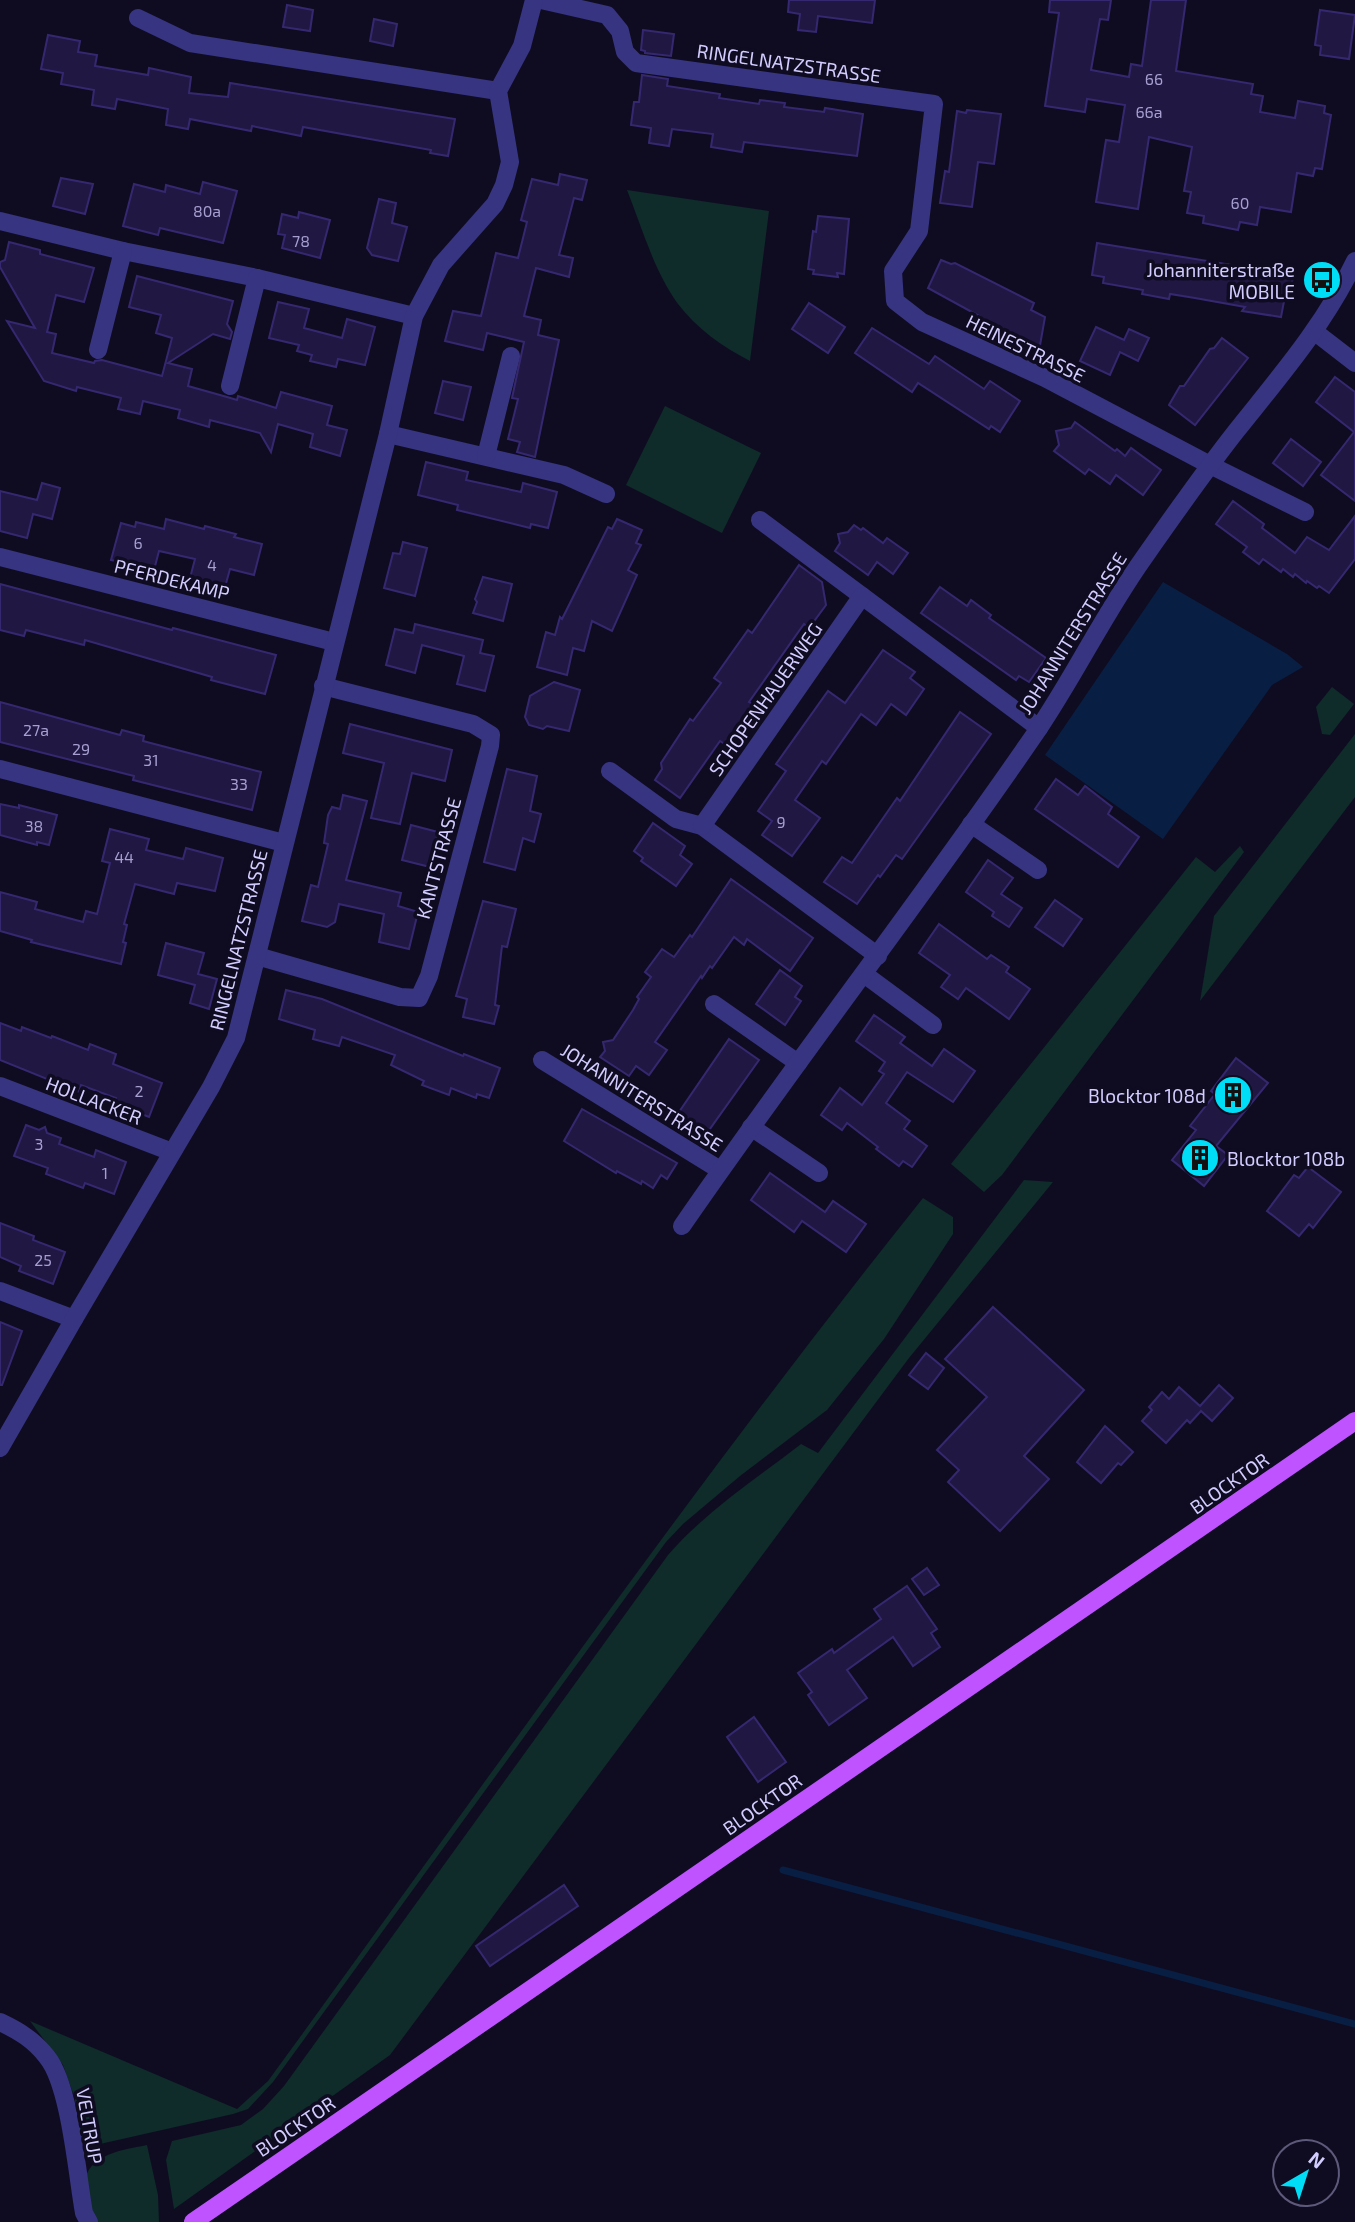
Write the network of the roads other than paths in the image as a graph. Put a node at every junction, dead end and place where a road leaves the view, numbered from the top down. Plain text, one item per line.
1 (534, 0) edge
2 (541, 0) edge
3 (138, 18) dead end
4 (498, 91) junction
5 (0, 221) edge
6 (919, 231) joint
7 (123, 251) junction
8 (1355, 261) edge
9 (257, 278) junction
10 (414, 316) junction
11 (1315, 331) junction
12 (98, 350) dead end
13 (511, 356) dead end
14 (1355, 363) edge
15 (230, 386) dead end
16 (388, 434) junction
17 (486, 456) junction
18 (1210, 465) junction
19 (606, 494) dead end
20 (1305, 512) dead end
21 (760, 520) dead end
22 (0, 557) edge
23 (862, 596) junction
24 (334, 642) junction
25 (323, 686) junction
26 (1039, 728) junction
27 (0, 769) edge
28 (610, 771) dead end
29 (971, 824) junction
30 (702, 826) junction
31 (284, 843) junction
32 (1038, 870) dead end
33 (257, 956) junction
34 (878, 956) junction
35 (864, 974) junction
36 (714, 1004) dead end
37 (933, 1025) dead end
38 (542, 1060) dead end
39 (798, 1063) junction
40 (0, 1086) edge
41 (751, 1127) junction
42 (173, 1152) junction
43 (720, 1170) junction
44 (819, 1173) dead end
45 (682, 1226) dead end
46 (0, 1291) edge
47 (74, 1319) junction
48 (1355, 1421) edge
49 (0, 1448) edge
50 (0, 2022) edge
51 (89, 2222) edge
52 (193, 2222) edge

1 - 4 street
2 - 6 street, RINGELNATZSTRASSE
3 - 4 street
4 - 10 street, RINGELNATZSTRASSE
5 - 7 street
6 - 18 street, HEINESTRASSE
7 - 9 street
7 - 12 street
8 - 11 street, JOHANNITERSTRASSE
9 - 10 street
9 - 15 street
10 - 16 street, RINGELNATZSTRASSE
11 - 14 street
11 - 18 street, JOHANNITERSTRASSE
13 - 17 street
16 - 17 street
16 - 24 street, RINGELNATZSTRASSE
17 - 19 street
18 - 20 street
18 - 26 street, JOHANNITERSTRASSE
21 - 23 street
22 - 24 street, PFERDEKAMP
23 - 26 street
23 - 30 street, SCHOPENHAUERWEG
24 - 25 street, RINGELNATZSTRASSE
25 - 31 street, RINGELNATZSTRASSE
25 - 33 street, KANTSTRASSE
26 - 29 street, JOHANNITERSTRASSE
27 - 31 street
28 - 30 street
29 - 32 street
29 - 34 street, JOHANNITERSTRASSE
30 - 34 street
31 - 33 street, RINGELNATZSTRASSE
33 - 42 street, RINGELNATZSTRASSE
34 - 35 street, JOHANNITERSTRASSE
35 - 37 street
35 - 39 street, JOHANNITERSTRASSE
36 - 39 street
38 - 43 street, JOHANNITERSTRASSE
39 - 41 street, JOHANNITERSTRASSE
40 - 42 street, HOLLACKER
41 - 43 street, JOHANNITERSTRASSE
41 - 44 street, JOHANNITERSTRASSE
42 - 47 street, RINGELNATZSTRASSE
43 - 45 street, JOHANNITERSTRASSE
46 - 47 street
47 - 49 street, RINGELNATZSTRASSE
48 - 52 main road, BLOCKTOR
50 - 51 street, VELTRUP

